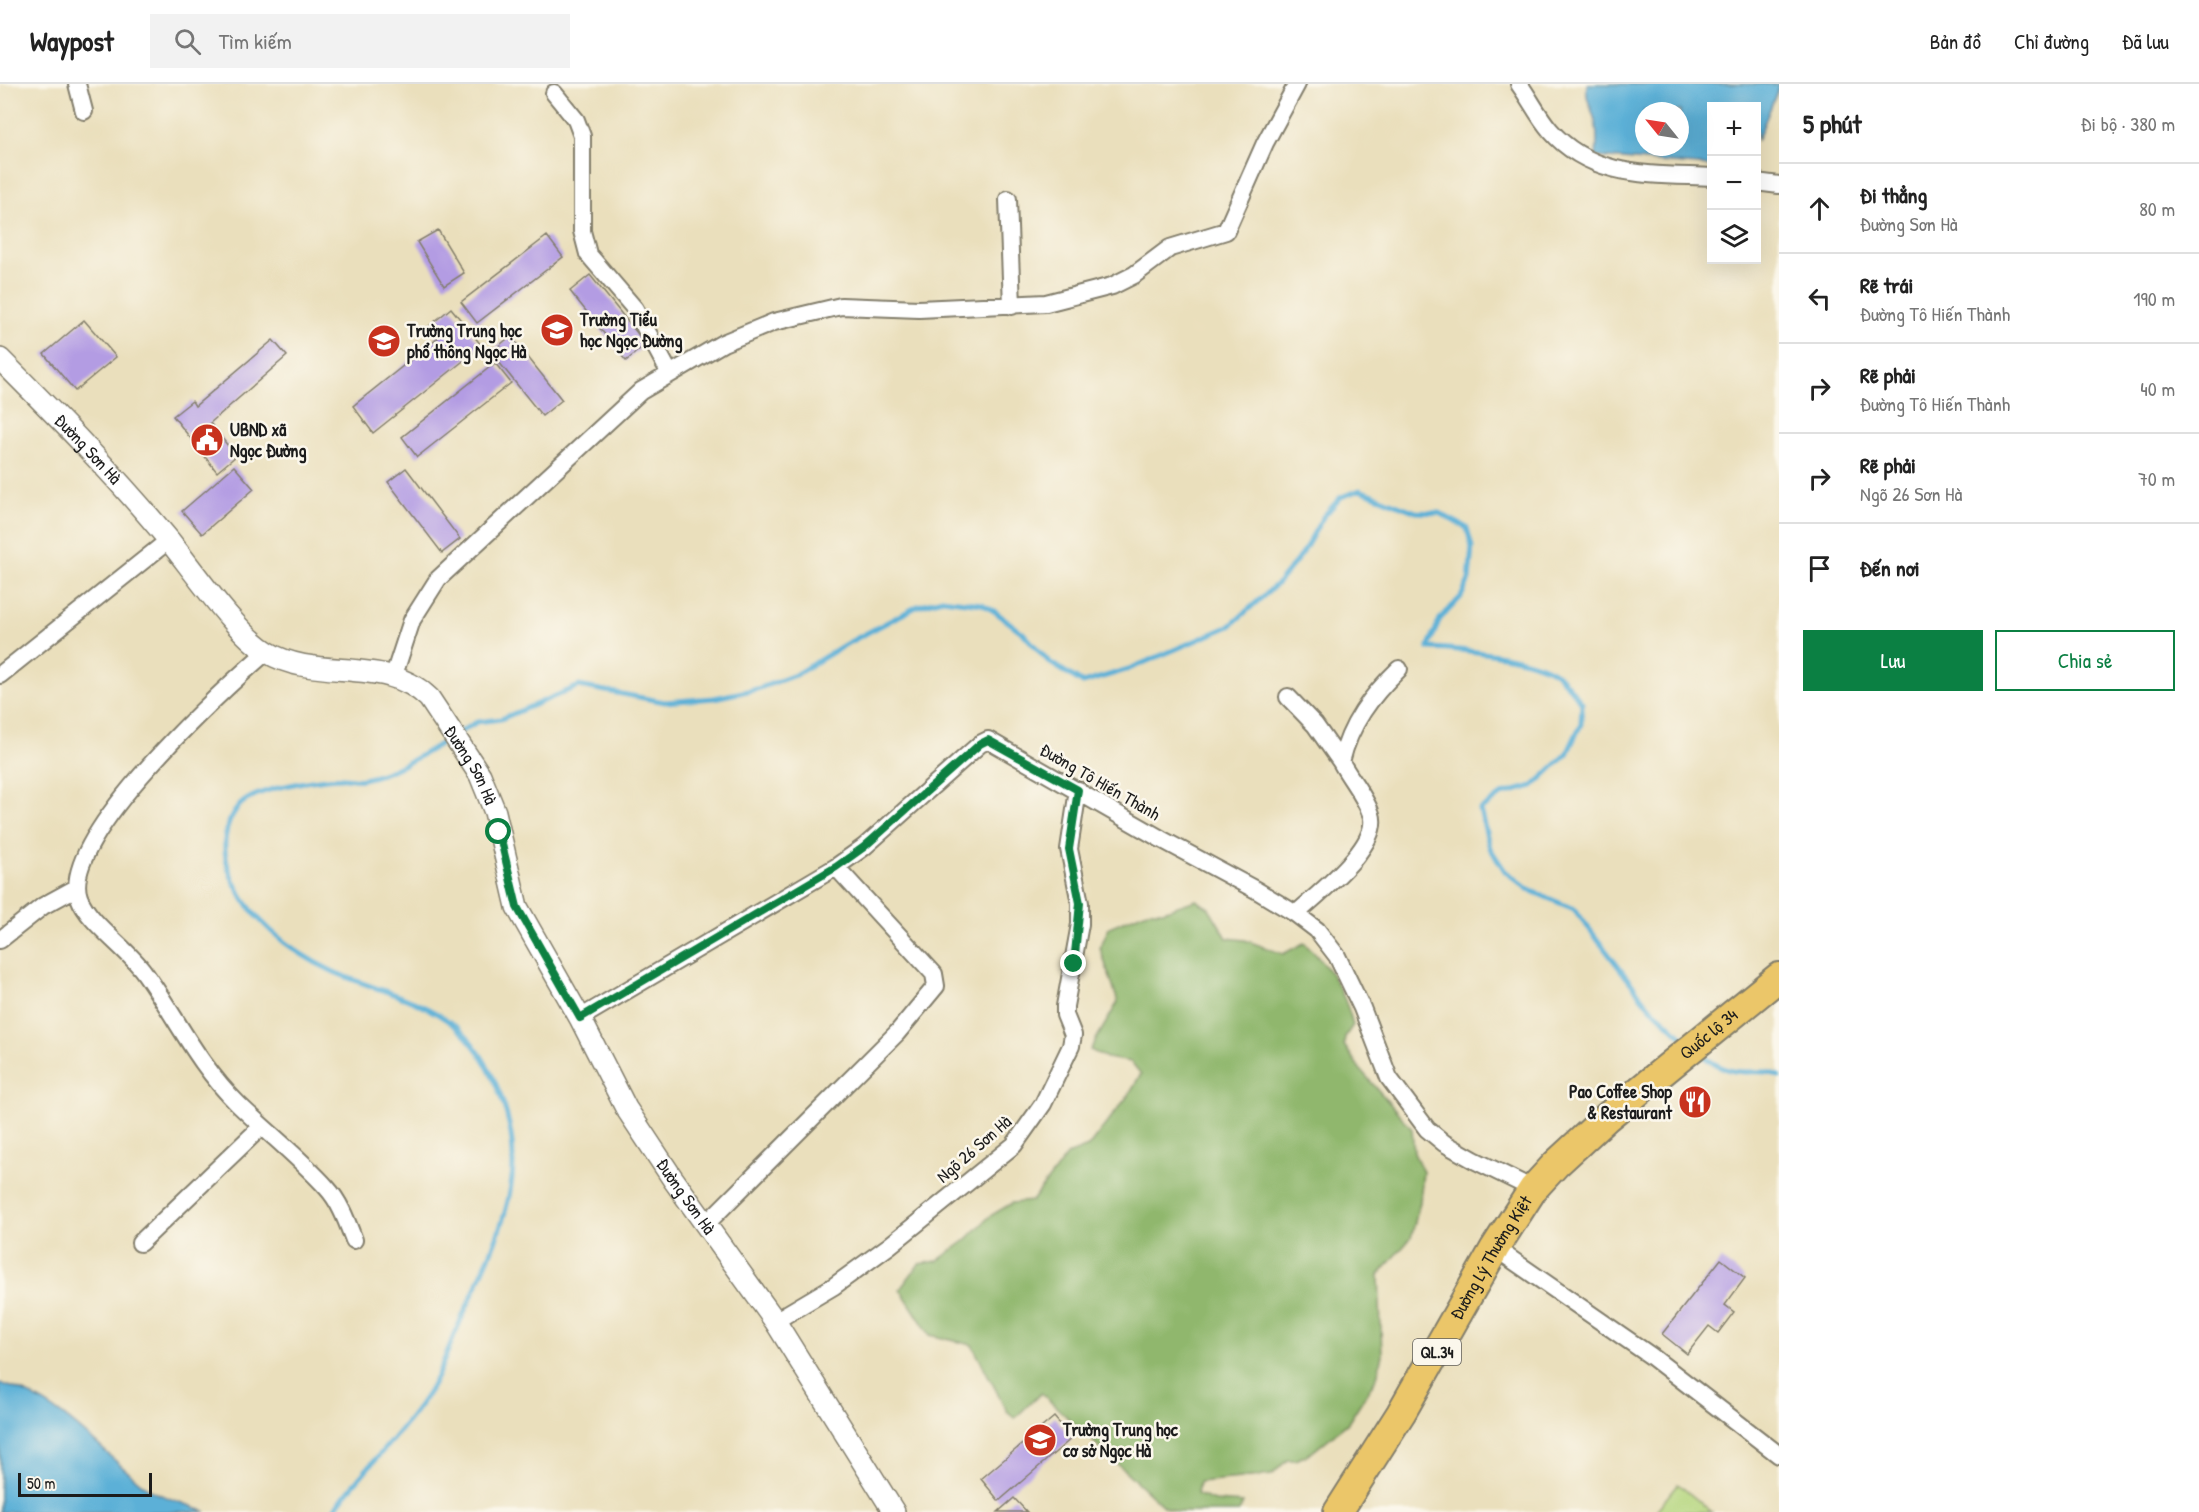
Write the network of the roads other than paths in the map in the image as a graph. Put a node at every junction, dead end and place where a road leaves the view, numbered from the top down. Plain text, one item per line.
1 (77, 84) edge
2 (1297, 84) edge
3 (1519, 84) edge
4 (554, 93) dead end
5 (84, 111) dead end
6 (1707, 177) edge
7 (1761, 183) edge
8 (1779, 185) edge
9 (1008, 199) dead end
10 (1012, 306) junction
11 (0, 359) edge
12 (669, 372) junction
13 (169, 540) junction
14 (266, 652) junction
15 (1399, 669) dead end
16 (0, 675) edge
17 (394, 675) junction
18 (1288, 697) dead end
19 (1341, 762) junction
20 (1078, 790) junction
21 (836, 867) junction
22 (76, 888) junction
23 (1296, 914) junction
24 (0, 940) edge
25 (1779, 977) edge
26 (580, 1018) junction
27 (261, 1126) junction
28 (1533, 1189) junction
29 (706, 1224) junction
30 (354, 1240) dead end
31 (140, 1243) dead end
32 (1495, 1248) junction
33 (775, 1321) junction
34 (1779, 1455) edge
35 (894, 1512) edge
36 (1338, 1512) edge

1 - 5 street
2 - 10 street
3 - 6 street
4 - 12 street
7 - 8 street
9 - 10 street
10 - 12 street
11 - 13 street, Đường Sơn Hà
12 - 17 street
13 - 14 street, Đường Sơn Hà
13 - 16 street
14 - 17 street, Đường Sơn Hà
14 - 22 street
15 - 19 street
17 - 26 street, Đường Sơn Hà
18 - 19 street
19 - 23 street
20 - 21 street, Đường Tô Hiến Thành
20 - 23 street, Đường Tô Hiến Thành
20 - 33 street, Ngõ 26 Sơn Hà
21 - 26 street, Đường Tô Hiến Thành
21 - 29 street
22 - 24 street
22 - 27 street
23 - 28 street, Đường Tô Hiến Thành
25 - 28 highway, Quốc lộ 34 / QL.34
26 - 29 street, Đường Sơn Hà
27 - 30 street
27 - 31 street
28 - 32 highway, Đường Lý Thường Kiệt / QL.34
29 - 33 street, Đường Sơn Hà
32 - 34 street
32 - 36 highway, Đường Lý Thường Kiệt / QL.34
33 - 35 street, Đường Sơn Hà

